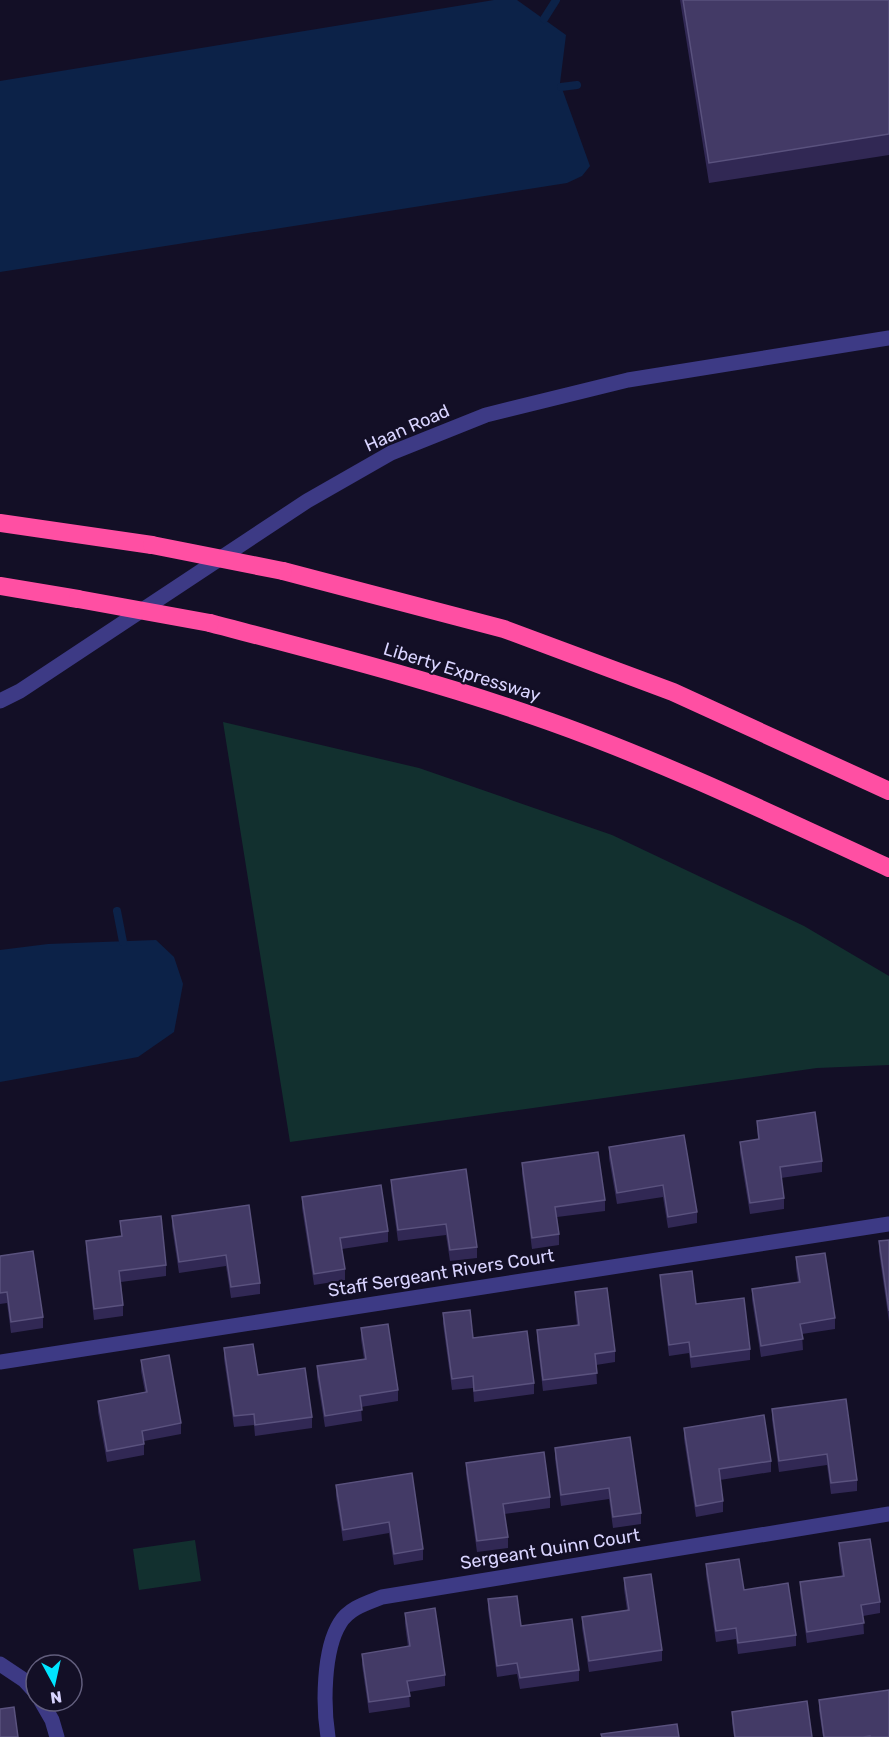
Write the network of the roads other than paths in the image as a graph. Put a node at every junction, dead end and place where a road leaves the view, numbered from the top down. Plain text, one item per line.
1 (889, 338) edge
2 (0, 523) edge
3 (0, 586) edge
4 (0, 701) edge
5 (889, 791) edge
6 (889, 868) edge
7 (889, 1224) edge
8 (0, 1362) edge
9 (889, 1514) edge
10 (0, 1665) edge
11 (24, 1680) edge
12 (48, 1713) edge
13 (57, 1737) edge
14 (328, 1737) edge

1 - 4 street, Haan Road
2 - 5 highway, bridge
3 - 6 highway, Liberty Expressway, bridge
7 - 8 street, Staff Sergeant Rivers Court
9 - 14 street, Sergeant Quinn Court
10 - 11 street
12 - 13 street

